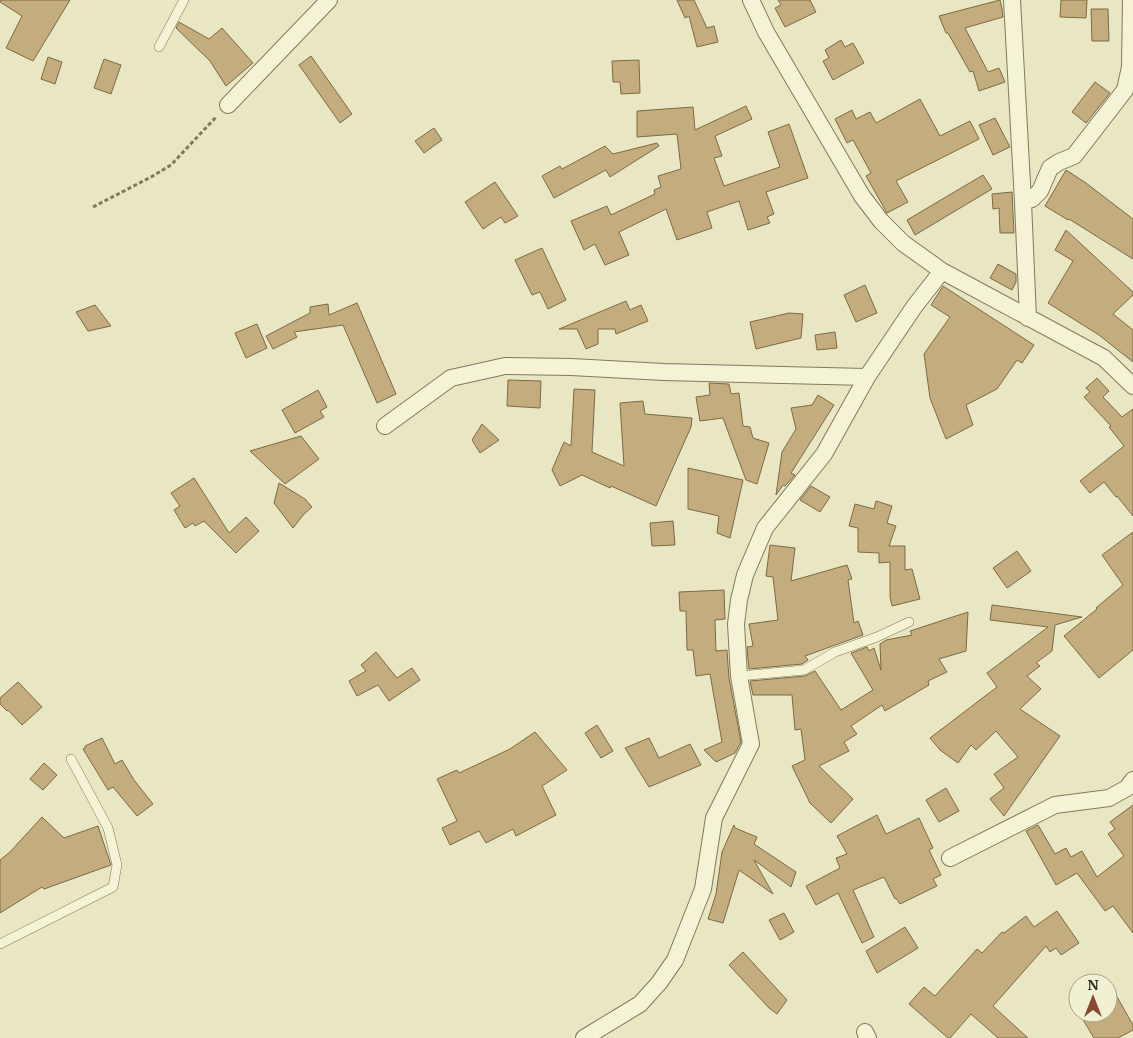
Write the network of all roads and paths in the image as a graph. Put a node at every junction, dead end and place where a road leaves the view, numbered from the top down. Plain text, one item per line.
1 (184, 0) edge
2 (329, 0) edge
3 (751, 0) edge
4 (1012, 0) edge
5 (1131, 0) edge
6 (159, 47) dead end
7 (228, 105) joint
8 (1023, 202) junction
9 (93, 207) dead end
10 (942, 271) junction
11 (1028, 318) junction
12 (867, 377) junction
13 (1133, 386) edge
14 (385, 426) dead end
15 (909, 622) dead end
16 (738, 676) junction
17 (71, 759) dead end
18 (1133, 780) edge
19 (950, 858) dead end
20 (0, 944) edge
21 (584, 1038) edge

1 - 6 lane
2 - 7 street
3 - 10 street
4 - 8 street
5 - 8 street
7 - 9 path
8 - 11 street
10 - 11 street
10 - 12 street
11 - 13 street
12 - 14 street
12 - 16 street
15 - 16 lane
16 - 21 street
17 - 20 lane
18 - 19 street

